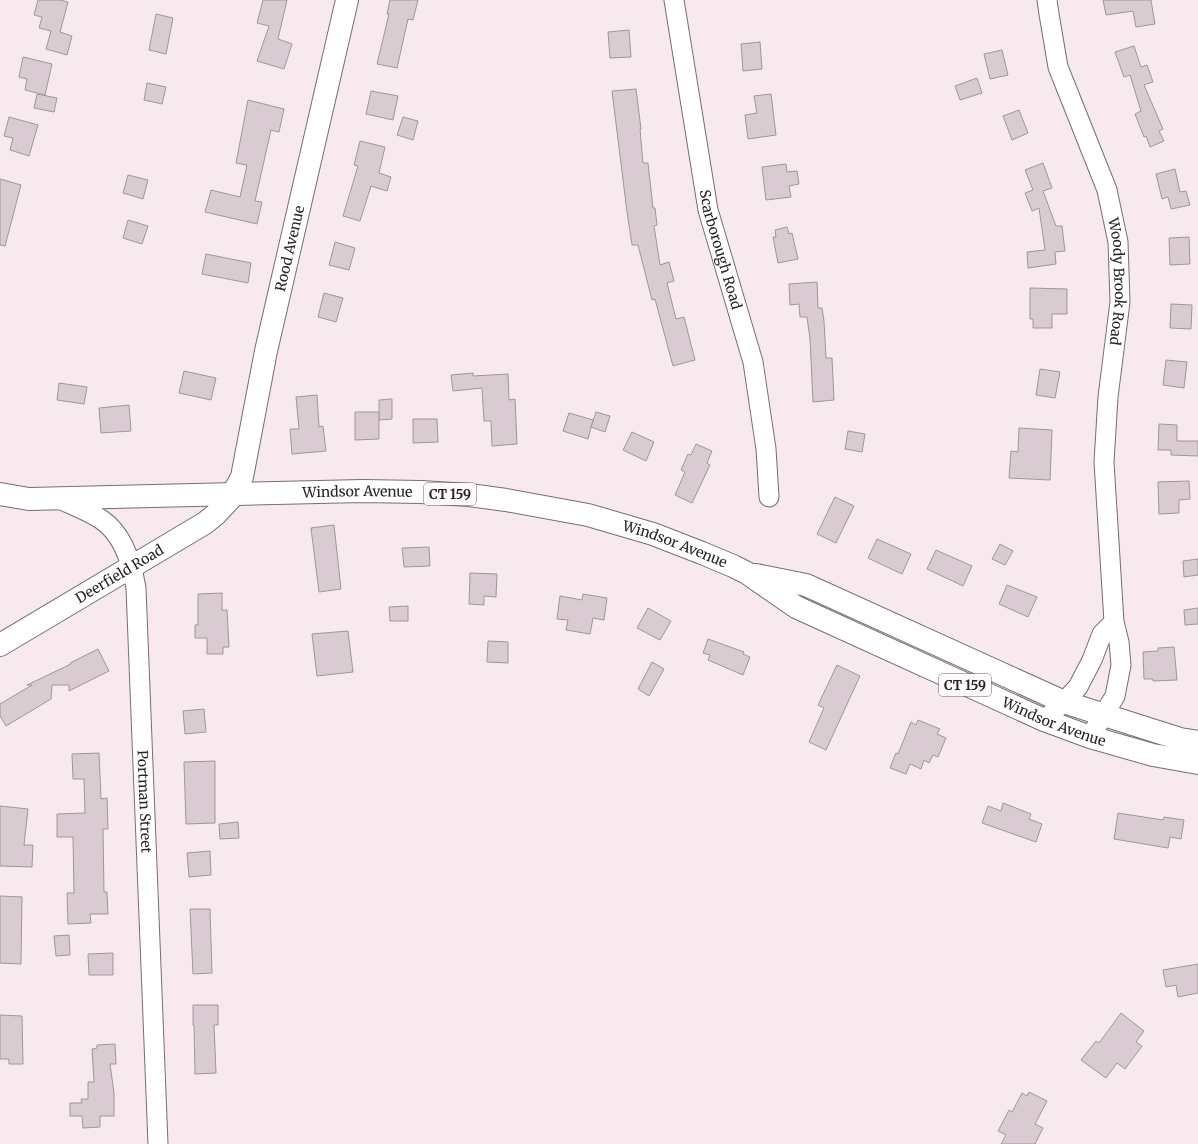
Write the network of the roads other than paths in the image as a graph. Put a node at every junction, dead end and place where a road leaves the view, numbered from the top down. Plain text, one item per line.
1 (346, 0) edge
2 (674, 0) edge
3 (1048, 0) edge
4 (0, 494) edge
5 (232, 495) junction
6 (769, 497) dead end
7 (57, 498) junction
8 (29, 499) junction
9 (0, 506) edge
10 (132, 567) junction
11 (747, 573) junction
12 (1114, 622) junction
13 (0, 645) edge
14 (1064, 702) junction
15 (1103, 715) junction
16 (1044, 720) junction
17 (1090, 737) junction
18 (1198, 742) edge
19 (1198, 763) edge
20 (158, 1144) edge

1 - 5 main road, Rood Avenue
2 - 6 street, Scarborough Road
3 - 12 street, Woody Brook Road
4 - 8 main road, Windsor Avenue / CT 159
5 - 7 main road, Windsor Avenue / CT 159
5 - 10 main road, Deerfield Road
5 - 11 main road, Windsor Avenue / CT 159
7 - 8 main road, Windsor Avenue / CT 159
7 - 10 street, Portman Street
8 - 9 main road, Windsor Avenue / CT 159
10 - 13 main road, Deerfield Road
10 - 20 street, Portman Street
11 - 14 main road, Windsor Avenue / CT 159
11 - 16 main road, Windsor Avenue / CT 159
12 - 14 street
12 - 15 street, Woody Brook Road
14 - 15 main road, Windsor Avenue / CT 159
14 - 16 street
15 - 17 street, Woody Brook Road
15 - 18 main road, Windsor Avenue / CT 159
16 - 17 main road, Windsor Avenue / CT 159
17 - 19 main road, Windsor Avenue / CT 159

